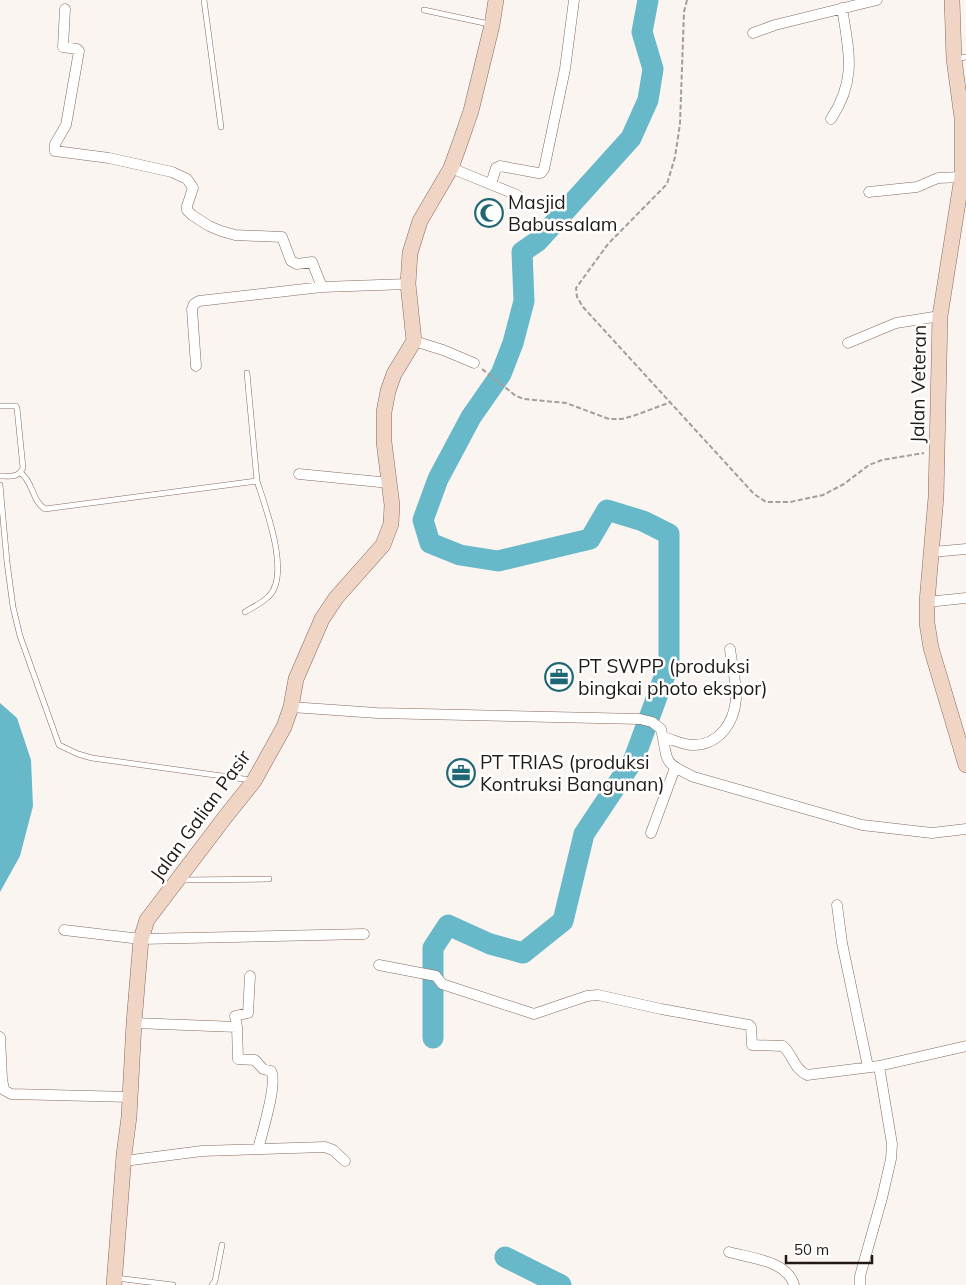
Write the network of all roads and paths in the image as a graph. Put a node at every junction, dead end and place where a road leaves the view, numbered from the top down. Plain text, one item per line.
1 (204, 0) edge
2 (496, 0) edge
3 (574, 0) edge
4 (687, 0) edge
5 (877, 0) edge
6 (952, 0) edge
7 (842, 8) junction
8 (65, 9) dead end
9 (424, 10) dead end
10 (492, 25) junction
11 (753, 33) dead end
12 (960, 58) edge
13 (831, 119) dead end
14 (221, 127) dead end
15 (451, 168) junction
16 (962, 177) junction
17 (491, 184) junction
18 (869, 192) dead end
19 (517, 195) dead end
20 (408, 284) junction
21 (322, 287) junction
22 (940, 316) junction
23 (414, 341) junction
24 (848, 343) dead end
25 (474, 363) joint
26 (196, 366) dead end
27 (247, 373) dead end
28 (672, 402) junction
29 (0, 406) edge
30 (936, 451) junction
31 (21, 473) junction
32 (299, 474) dead end
33 (0, 476) edge
34 (257, 481) junction
35 (390, 483) junction
36 (0, 485) edge
37 (966, 548) edge
38 (932, 552) junction
39 (966, 598) edge
40 (927, 602) junction
41 (245, 612) dead end
42 (730, 649) dead end
43 (291, 707) junction
44 (663, 737) junction
45 (966, 765) edge
46 (675, 768) junction
47 (254, 781) junction
48 (966, 829) edge
49 (651, 833) dead end
50 (269, 878) dead end
51 (178, 880) junction
52 (837, 905) dead end
53 (64, 930) dead end
54 (364, 934) dead end
55 (141, 939) junction
56 (378, 965) dead end
57 (250, 976) dead end
58 (134, 1023) junction
59 (237, 1027) junction
60 (0, 1036) edge
61 (966, 1046) edge
62 (874, 1066) junction
63 (131, 1097) junction
64 (258, 1149) junction
65 (124, 1161) junction
66 (345, 1161) dead end
67 (222, 1245) dead end
68 (729, 1252) dead end
69 (115, 1281) edge
70 (173, 1285) edge
71 (212, 1285) edge
72 (794, 1285) edge
73 (860, 1285) edge

1 - 14 lane
2 - 10 street
3 - 17 street
4 - 28 path
5 - 7 street
6 - 12 street, Jalan Veteran
7 - 11 street
7 - 13 street
8 - 21 street
9 - 10 lane
10 - 15 street
12 - 16 street, Jalan Veteran
15 - 17 street
15 - 20 street
16 - 18 street
16 - 22 street, Jalan Veteran
17 - 19 street
20 - 21 street
20 - 23 street
21 - 26 street
22 - 24 street
22 - 30 street, Jalan Veteran
23 - 25 street
23 - 35 street, Jalan Galian Pasir
25 - 28 path
27 - 34 lane
28 - 30 path
29 - 31 lane
30 - 38 street, Jalan Veteran
31 - 33 lane
31 - 34 lane
32 - 35 street
34 - 41 lane
35 - 43 street, Jalan Galian Pasir
36 - 47 lane
37 - 38 street
38 - 40 street, Jalan Veteran
39 - 40 street
40 - 45 street, Jalan Veteran
42 - 44 street
43 - 44 street
43 - 47 street, Jalan Galian Pasir
44 - 46 street
46 - 48 street
46 - 49 street
47 - 51 street, Jalan Galian Pasir
50 - 51 lane
51 - 55 street, Jalan Galian Pasir
52 - 62 street
53 - 55 street
54 - 55 street
55 - 58 street, Jalan Galian Pasir
56 - 62 street
57 - 59 street
58 - 59 street
58 - 63 street, Jalan Galian Pasir
59 - 64 street
60 - 63 street
61 - 62 street
62 - 73 street
63 - 65 street, Jalan Galian Pasir
64 - 65 street
64 - 66 street
65 - 69 street, Jalan Galian Pasir
67 - 71 lane
68 - 72 street
69 - 70 lane

